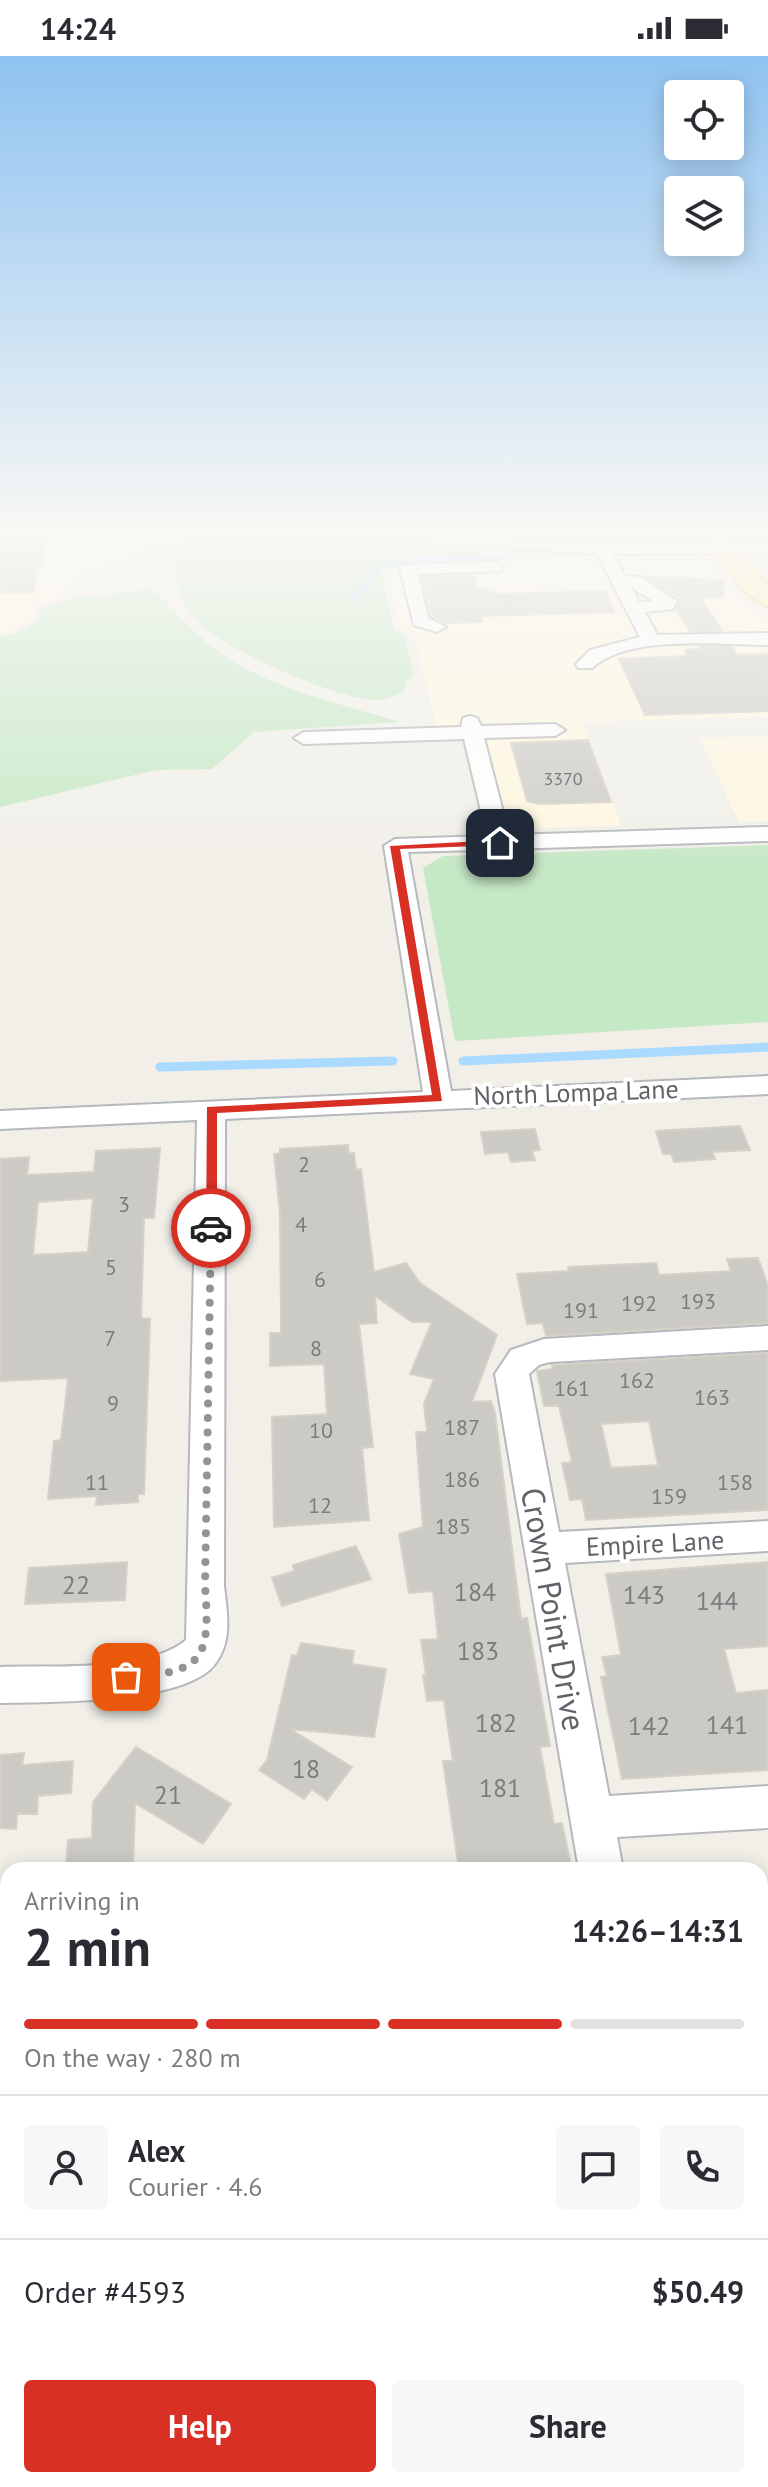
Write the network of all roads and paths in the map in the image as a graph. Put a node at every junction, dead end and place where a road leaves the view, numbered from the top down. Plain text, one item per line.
1 (608, 648) edge
2 (585, 664) dead end
3 (471, 728) junction
4 (555, 730) dead end
5 (304, 738) dead end
6 (768, 834) edge
7 (500, 843) junction
8 (768, 1085) edge
9 (438, 1098) junction
10 (211, 1110) junction
11 (0, 1120) edge
12 (768, 1338) edge
13 (768, 1536) edge
14 (543, 1549) junction
15 (0, 1685) edge
16 (768, 1807) edge
17 (592, 1818) junction
18 (600, 1862) edge

1 - 2 street
3 - 4 street
3 - 5 street
3 - 7 street
6 - 7 street
7 - 9 street
8 - 9 street, North Lompa Lane
9 - 10 street, North Lompa Lane
10 - 11 street, North Lompa Lane
10 - 15 street
12 - 14 street, Crown Point Drive
13 - 14 street, Empire Lane
14 - 17 street, Crown Point Drive
16 - 17 street
17 - 18 street, Crown Point Drive

